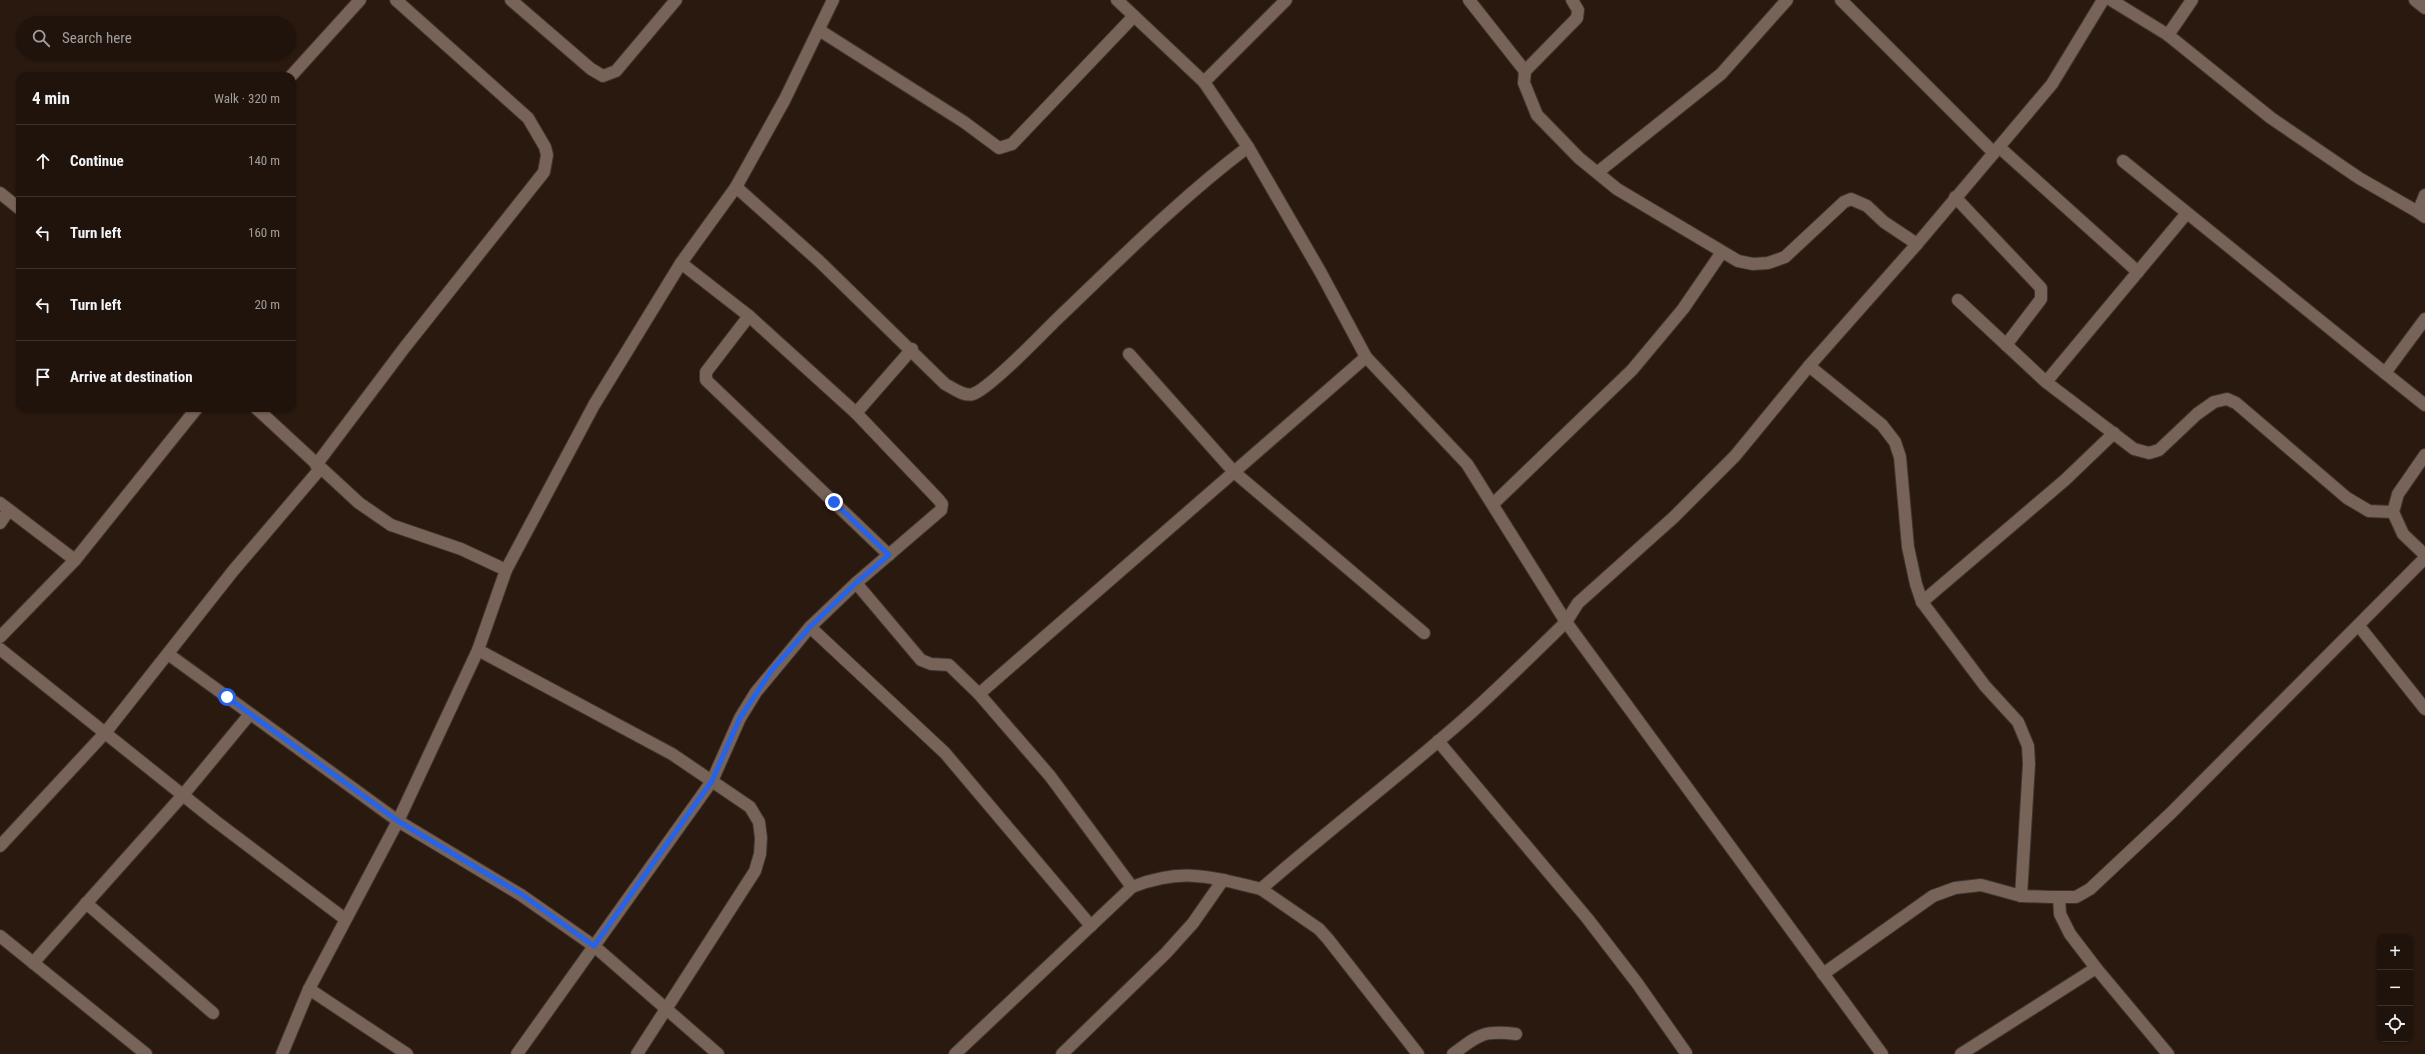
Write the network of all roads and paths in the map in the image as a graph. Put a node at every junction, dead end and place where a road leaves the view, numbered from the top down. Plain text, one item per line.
1 (360, 0) edge
2 (396, 0) edge
3 (511, 0) edge
4 (676, 0) edge
5 (833, 0) edge
6 (1117, 0) edge
7 (1286, 0) edge
8 (1469, 0) edge
9 (1572, 0) edge
10 (1787, 0) edge
11 (1841, 0) edge
12 (2103, 0) edge
13 (2111, 0) edge
14 (2192, 0) edge
15 (2415, 0) edge
16 (2425, 8) edge
17 (1134, 16) junction
18 (819, 30) junction
19 (2168, 35) junction
20 (1525, 71) junction
21 (295, 72) edge
22 (1204, 82) junction
23 (1248, 147) junction
24 (1997, 150) junction
25 (2123, 160) dead end
26 (1598, 172) junction
27 (736, 187) junction
28 (0, 193) edge
29 (2425, 195) edge
30 (1955, 197) junction
31 (16, 206) edge
32 (2187, 213) junction
33 (2422, 215) edge
34 (1917, 244) junction
35 (1722, 252) junction
36 (681, 263) junction
37 (2138, 272) junction
38 (1958, 300) dead end
39 (749, 316) junction
40 (2425, 319) edge
41 (2006, 345) junction
42 (912, 349) junction
43 (1129, 354) dead end
44 (1366, 357) junction
45 (1809, 366) junction
46 (2385, 373) junction
47 (2046, 382) junction
48 (2425, 404) edge
49 (194, 412) edge
50 (260, 412) edge
51 (856, 413) junction
52 (2114, 433) junction
53 (2425, 455) edge
54 (318, 467) junction
55 (1234, 472) junction
56 (1493, 504) junction
57 (5, 507) edge
58 (2393, 512) junction
59 (0, 523) edge
60 (889, 555) junction
61 (2425, 555) edge
62 (2425, 558) edge
63 (75, 560) junction
64 (506, 570) junction
65 (856, 583) junction
66 (1922, 602) junction
67 (1566, 622) junction
68 (2358, 626) junction
69 (810, 627) junction
70 (1424, 633) dead end
71 (0, 637) edge
72 (0, 649) edge
73 (478, 650) junction
74 (168, 654) junction
75 (979, 694) junction
76 (2425, 709) edge
77 (250, 714) junction
78 (106, 733) junction
79 (1438, 742) junction
80 (712, 781) junction
81 (183, 795) junction
82 (398, 821) junction
83 (0, 846) edge
84 (1223, 880) junction
85 (1132, 887) junction
86 (1261, 889) junction
87 (2021, 896) junction
88 (2059, 897) junction
89 (86, 903) junction
90 (346, 919) junction
91 (1091, 926) junction
92 (0, 936) edge
93 (594, 946) junction
94 (33, 963) junction
95 (2096, 968) junction
96 (1823, 974) junction
97 (309, 989) junction
98 (667, 1009) junction
99 (212, 1013) dead end
100 (1516, 1034) dead end
101 (1686, 1053) dead end
102 (146, 1054) edge
103 (282, 1054) edge
104 (407, 1054) edge
105 (517, 1054) edge
106 (637, 1054) edge
107 (718, 1054) edge
108 (955, 1054) edge
109 (1062, 1054) edge
110 (1418, 1054) edge
111 (1453, 1054) edge
112 (1882, 1054) edge
113 (1961, 1054) edge
114 (2168, 1054) edge

1 - 21 street
2 - 54 street
3 - 4 street
5 - 18 street
6 - 17 street
7 - 22 street
8 - 20 street
9 - 20 street
10 - 26 street
11 - 24 street
12 - 24 street
13 - 19 street
14 - 19 street
15 - 16 street
17 - 18 street
17 - 22 street
18 - 27 street
19 - 33 street
20 - 26 street
22 - 23 street
23 - 42 street
23 - 44 street
24 - 30 street
24 - 37 street
25 - 32 street
26 - 35 street
27 - 36 street
27 - 42 street
28 - 31 street
29 - 33 street
30 - 34 street
30 - 41 street
32 - 37 street
32 - 46 street
34 - 35 street
34 - 45 street
35 - 56 street
36 - 39 street
36 - 64 street
37 - 47 street
38 - 41 street
39 - 51 street
39 - 60 street
40 - 46 street
41 - 47 street
42 - 51 street
43 - 55 street
44 - 55 street
44 - 56 street
45 - 66 street
45 - 67 street
46 - 48 street
47 - 52 street
49 - 63 street
50 - 54 street
51 - 60 street
52 - 58 street
52 - 66 street
53 - 58 street
54 - 64 street
54 - 74 street
55 - 70 street
55 - 75 street
56 - 67 street
57 - 59 street
57 - 63 street
58 - 61 street
60 - 65 street
62 - 68 street
63 - 71 street
64 - 73 street
65 - 69 street
65 - 75 street
66 - 87 street
67 - 79 street
67 - 96 street
68 - 76 street
68 - 88 street
69 - 80 street
69 - 91 street
72 - 78 street
73 - 80 street
73 - 82 street
74 - 77 street
74 - 78 street
75 - 85 street
77 - 81 street
77 - 82 street
78 - 81 street
78 - 83 street
79 - 86 street
79 - 101 street
80 - 93 street
80 - 98 street
81 - 89 street
81 - 90 street
82 - 90 street
82 - 93 street
84 - 85 street
84 - 86 street
84 - 109 street
85 - 91 street
86 - 110 street
87 - 88 street
87 - 96 street
88 - 95 street
89 - 94 street
89 - 99 street
90 - 97 street
91 - 108 street
92 - 94 street
93 - 98 street
93 - 105 street
94 - 102 street
95 - 113 street
95 - 114 street
96 - 112 street
97 - 103 street
97 - 104 street
98 - 106 street
98 - 107 street
100 - 111 street

